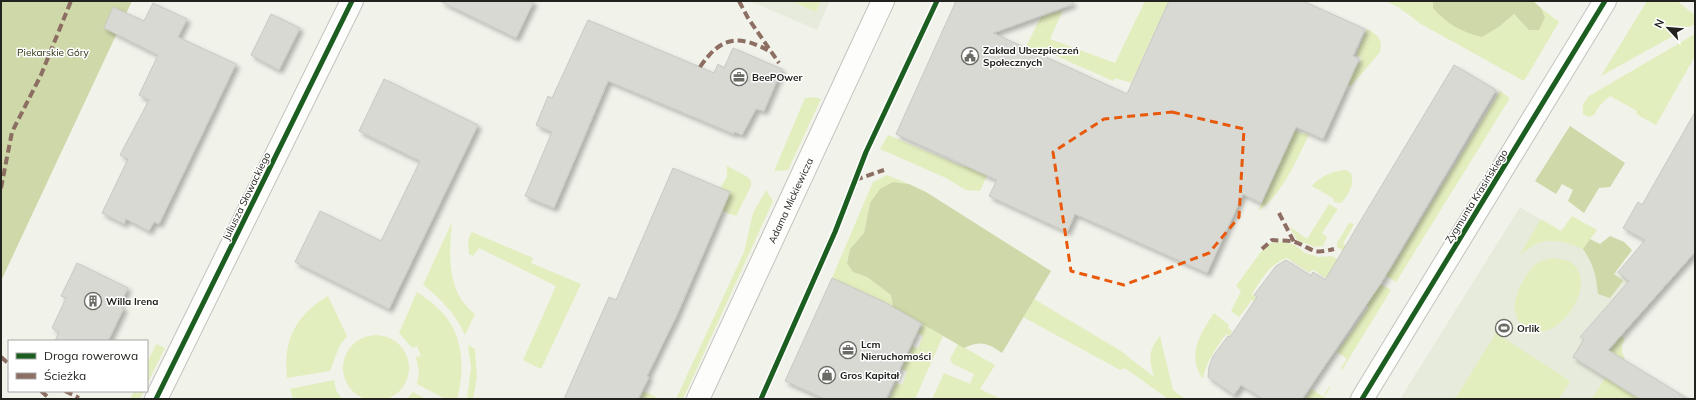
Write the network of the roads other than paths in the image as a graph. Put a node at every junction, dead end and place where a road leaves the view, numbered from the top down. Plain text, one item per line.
1 (352, 1) edge
2 (883, 1) edge
3 (1605, 1) edge
4 (156, 399) edge
5 (698, 399) edge
6 (1362, 399) edge

1 - 4 street, Juliusza Słowackiego
2 - 5 street, Adama Mickiewicza
3 - 6 street, Zygmunta Krasińskiego

